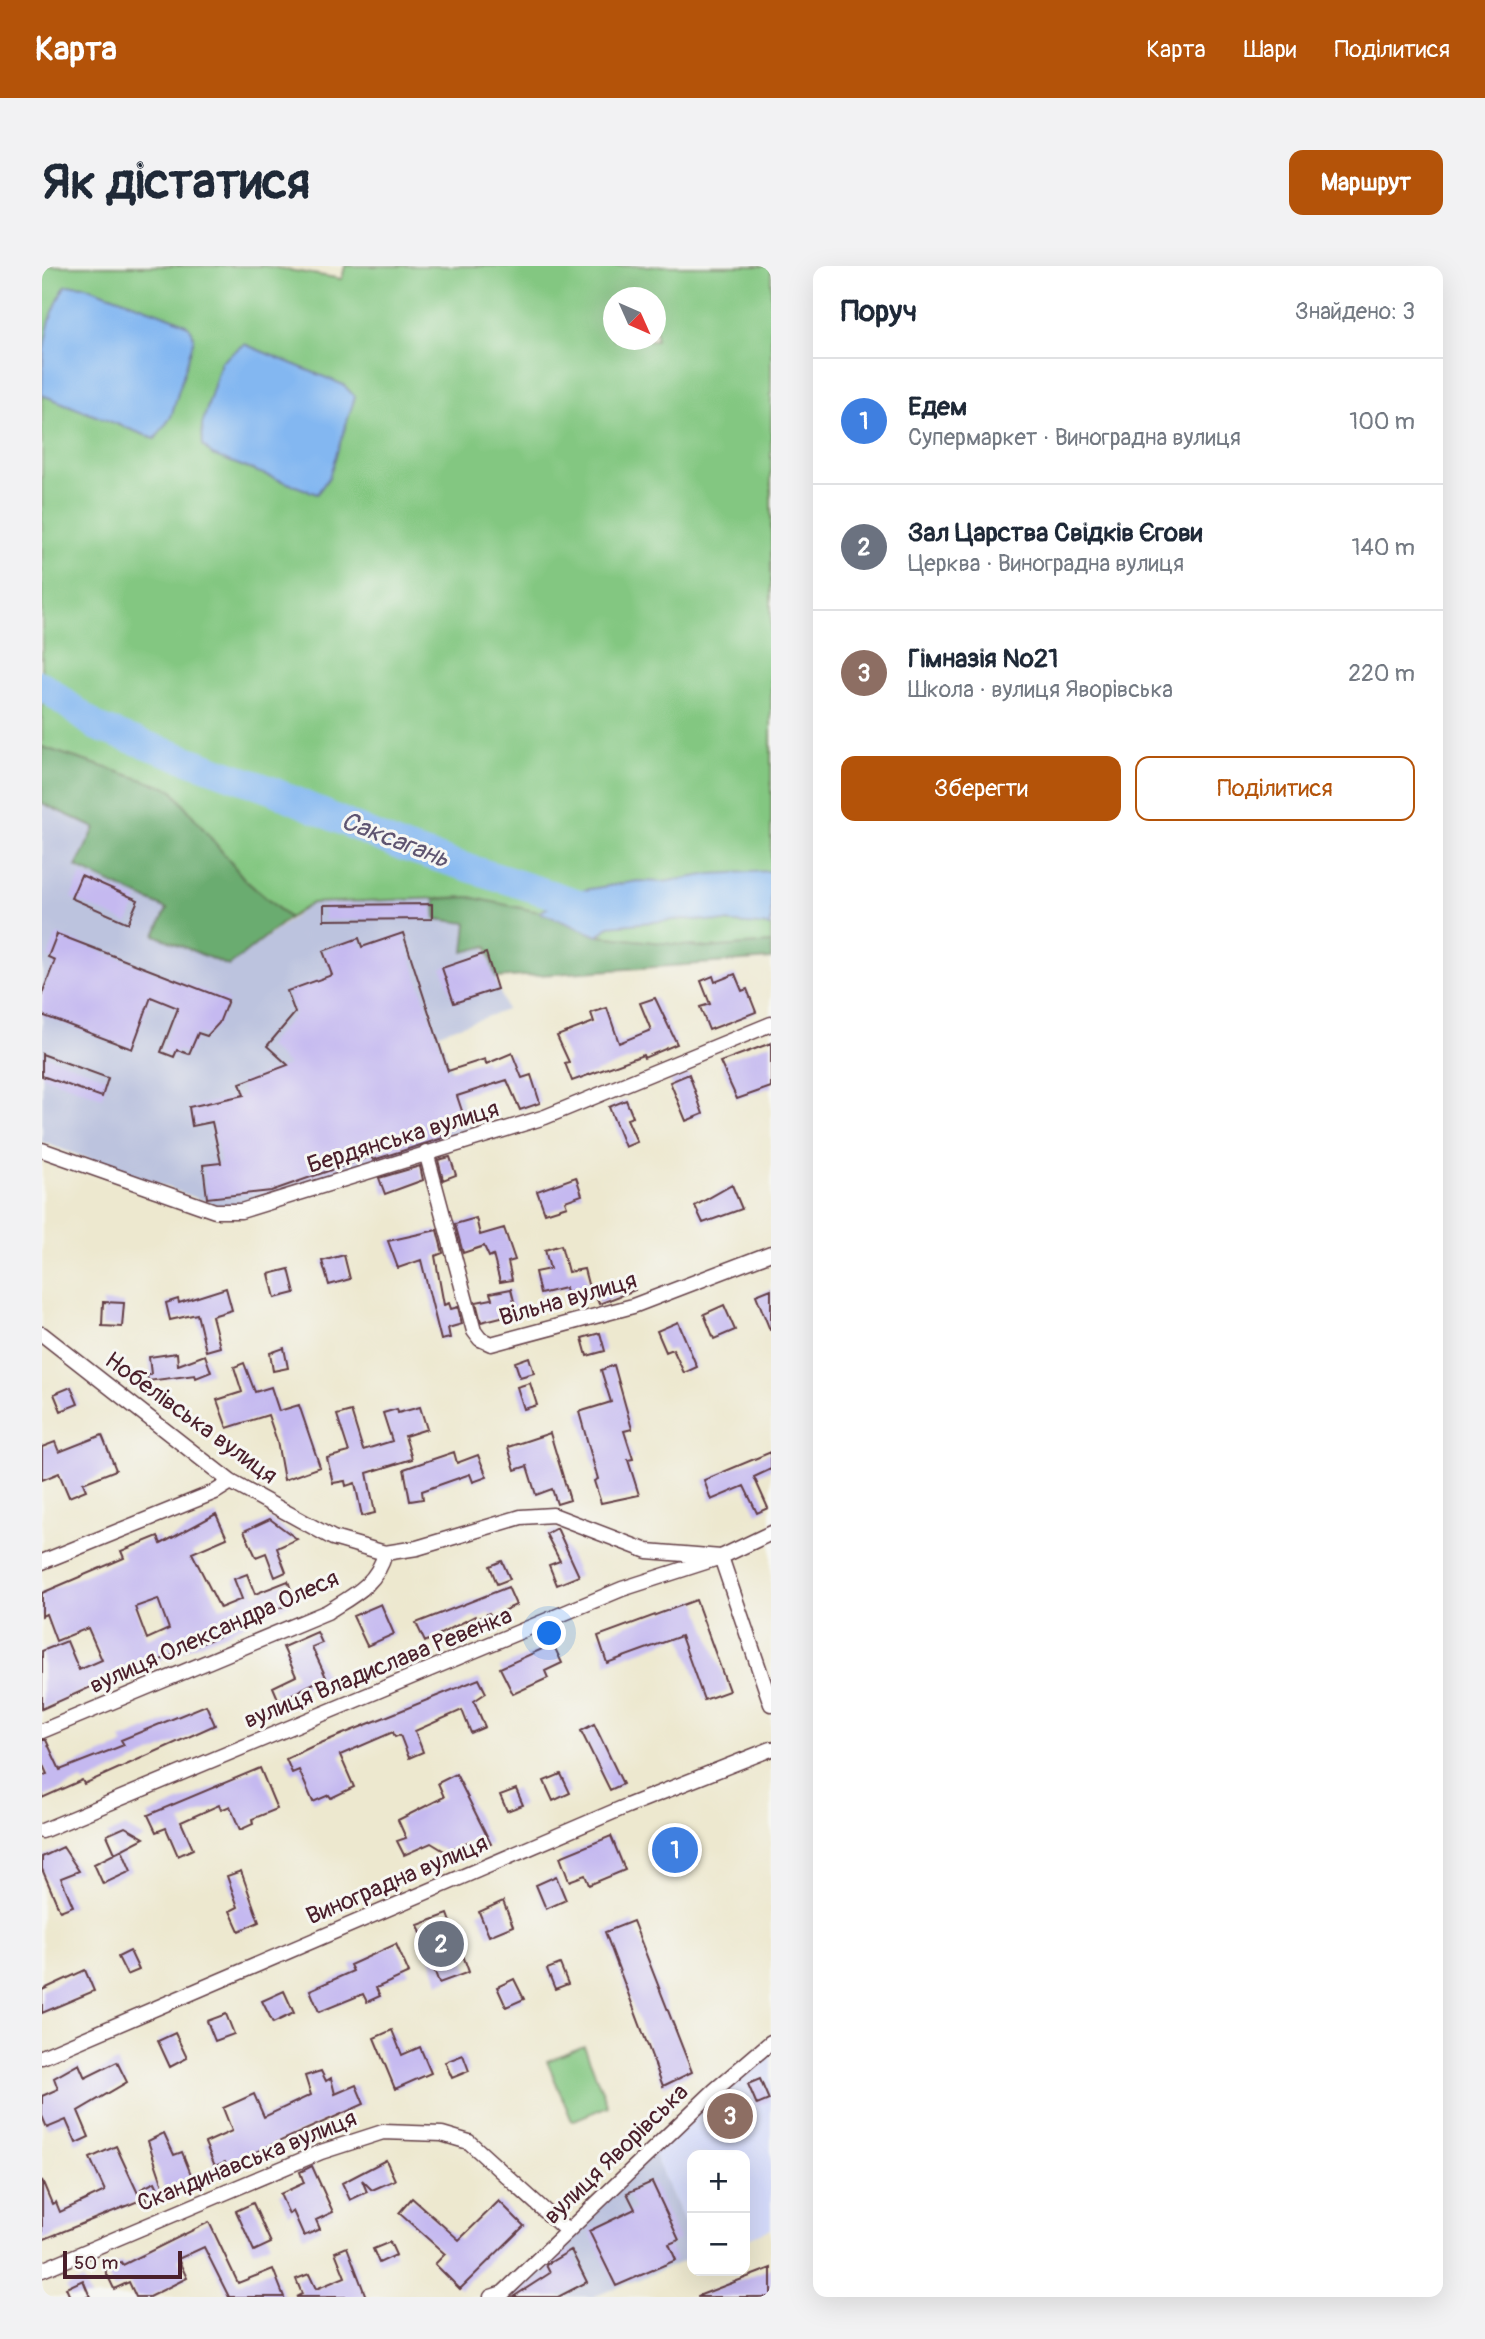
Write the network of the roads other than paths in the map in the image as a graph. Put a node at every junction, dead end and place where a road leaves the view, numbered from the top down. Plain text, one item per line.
1 (771, 1024) edge
2 (42, 1150) edge
3 (426, 1152) junction
4 (771, 1253) edge
5 (42, 1334) edge
6 (231, 1482) junction
7 (771, 1534) edge
8 (385, 1553) junction
9 (721, 1557) junction
10 (42, 1562) edge
11 (771, 1704) edge
12 (42, 1731) edge
13 (771, 1749) edge
14 (42, 1831) edge
15 (771, 2042) edge
16 (42, 2056) edge
17 (567, 2231) junction
18 (42, 2270) edge
19 (491, 2297) edge

1 - 3 street, Бердянська вулиця
2 - 3 street, Бердянська вулиця
3 - 4 street, Вільна вулиця
5 - 6 street, Нобелівська вулиця
6 - 8 street, Нобелівська вулиця
6 - 10 street
7 - 9 street, вулиця Владислава Ревенка
8 - 9 street, Нобелівська вулиця
8 - 12 street, вулиця Олександра Олеся
9 - 11 street
9 - 14 street, вулиця Владислава Ревенка
13 - 16 street, Виноградна вулиця
15 - 17 street, вулиця Яворівська
17 - 18 street, Скандинавська вулиця
17 - 19 street, вулиця Яворівська

